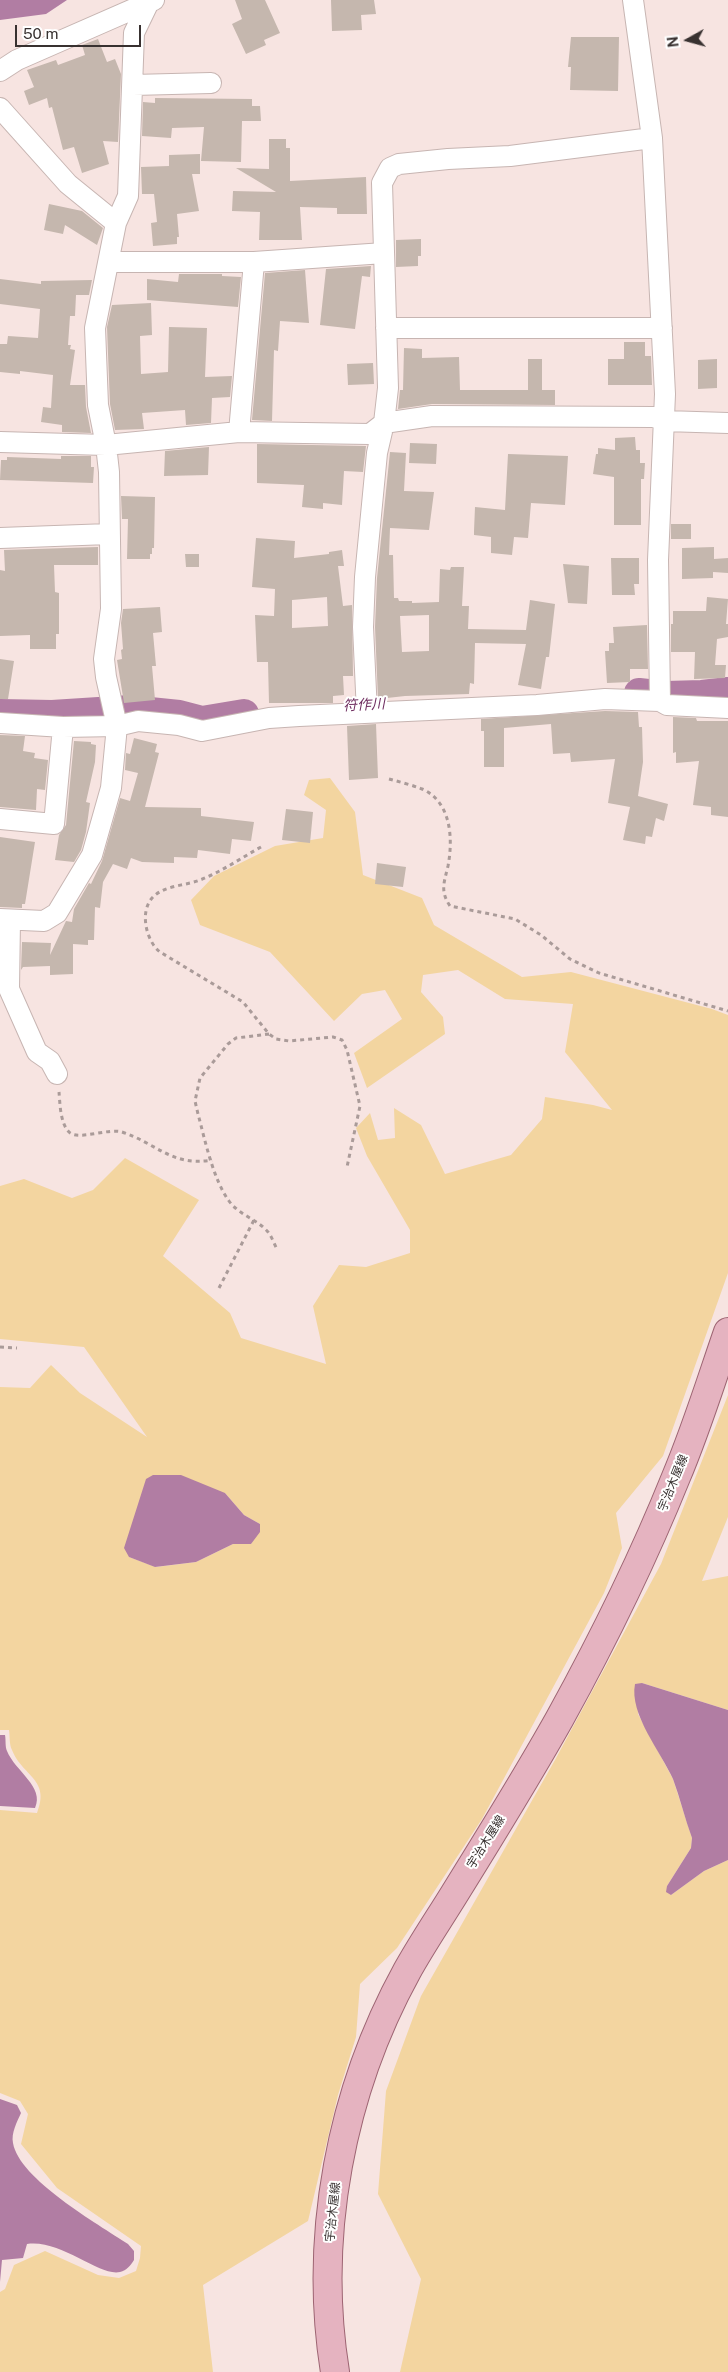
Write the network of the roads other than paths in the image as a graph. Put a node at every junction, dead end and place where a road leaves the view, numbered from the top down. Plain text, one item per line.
1 (633, 0) edge
2 (150, 1) edge
3 (0, 71) edge
4 (211, 83) dead end
5 (133, 85) junction
6 (0, 108) edge
7 (652, 138) junction
8 (116, 223) junction
9 (384, 253) junction
10 (110, 262) junction
11 (254, 262) junction
12 (386, 328) junction
13 (662, 328) junction
14 (664, 421) junction
15 (384, 423) junction
16 (728, 423) edge
17 (239, 432) junction
18 (0, 442) edge
19 (106, 445) junction
20 (109, 534) junction
21 (0, 538) edge
22 (660, 700) junction
23 (728, 708) edge
24 (367, 713) junction
25 (0, 723) edge
26 (117, 725) junction
27 (62, 727) junction
28 (0, 819) edge
29 (5, 919) edge
30 (57, 1074) road end
31 (728, 1332) edge
32 (335, 2372) edge

1 - 7 street
2 - 3 street
2 - 5 street
4 - 5 street
5 - 8 street
6 - 8 street
7 - 9 street
7 - 13 street
8 - 10 street
9 - 11 street
9 - 12 street
10 - 11 street
10 - 19 street
11 - 17 street
12 - 13 street
12 - 15 street
13 - 14 street
14 - 15 street
14 - 16 street
14 - 22 street
15 - 17 street
15 - 24 street
17 - 19 street
18 - 19 street
19 - 20 street
20 - 21 street
20 - 26 street
22 - 23 street
22 - 24 street
24 - 26 street
25 - 27 street
26 - 27 street
26 - 29 street
27 - 28 street
29 - 30 street
31 - 32 main road, 宇治木屋線

